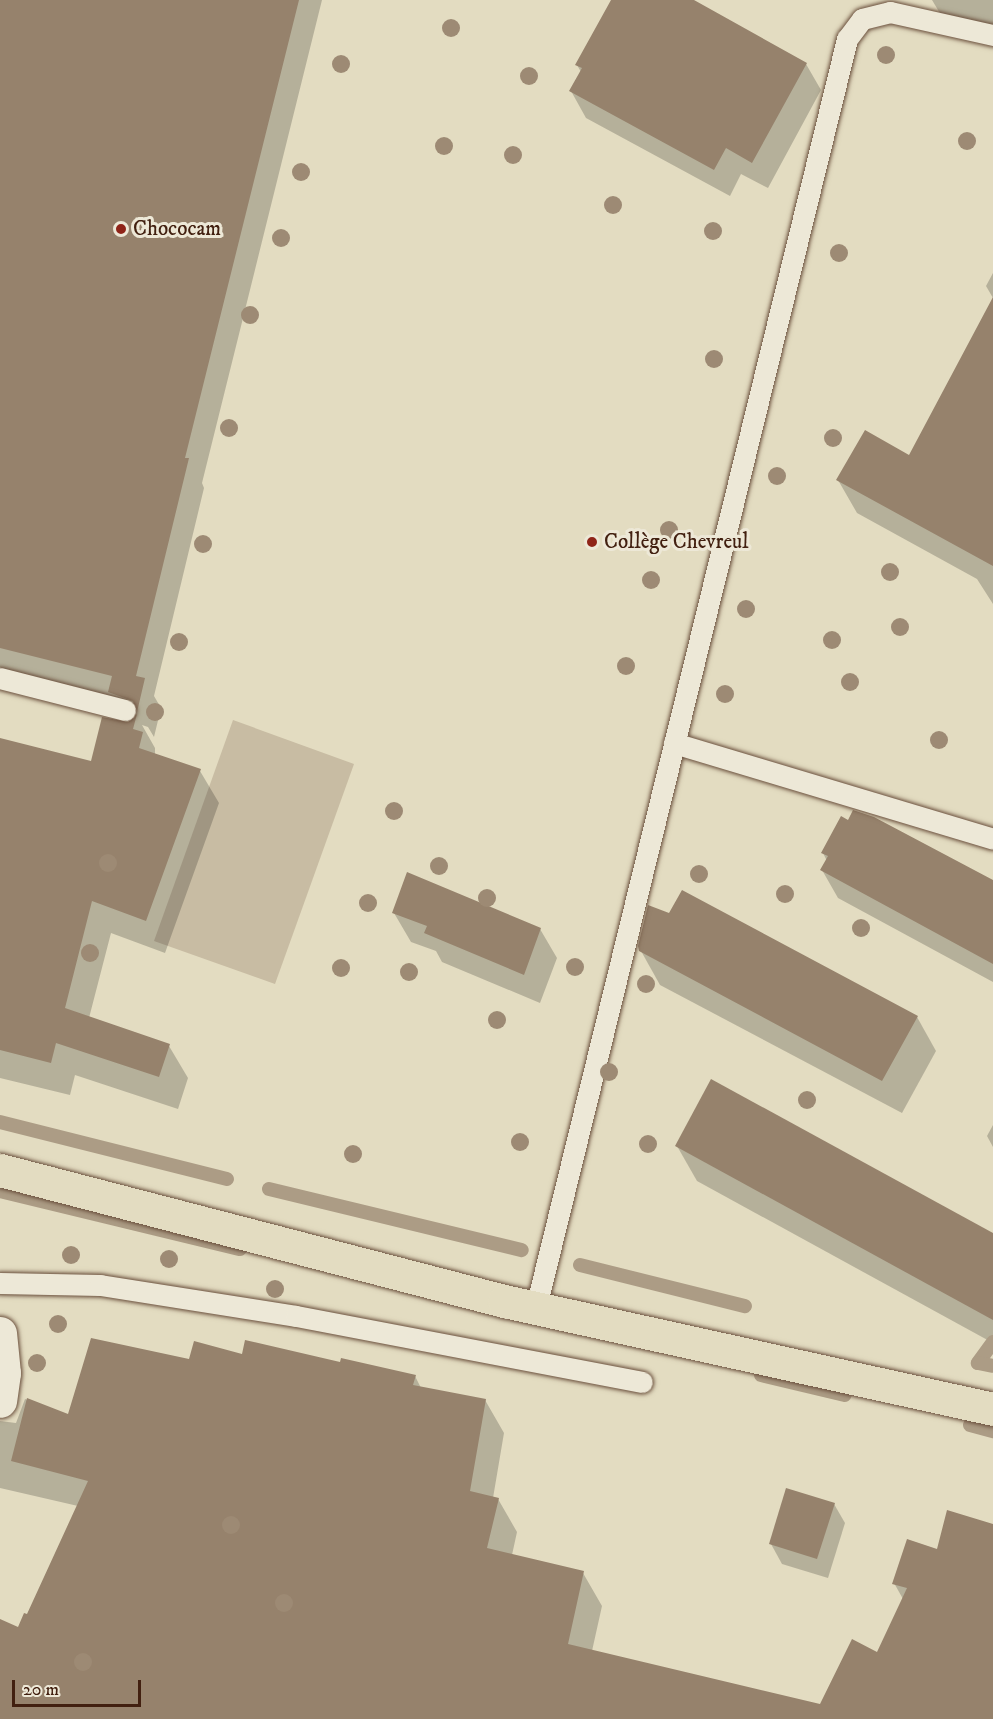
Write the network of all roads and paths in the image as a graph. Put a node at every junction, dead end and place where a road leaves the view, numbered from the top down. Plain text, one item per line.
1 (993, 36) edge
2 (0, 678) edge
3 (125, 710) dead end
4 (674, 743) junction
5 (993, 839) edge
6 (0, 1170) edge
7 (0, 1283) edge
8 (536, 1307) junction
9 (0, 1333) edge
10 (642, 1383) dead end
11 (0, 1401) edge
12 (993, 1409) edge

1 - 4 lane
2 - 3 lane
4 - 5 lane
4 - 8 lane
6 - 8 main road
7 - 10 lane
8 - 12 main road
9 - 11 street

